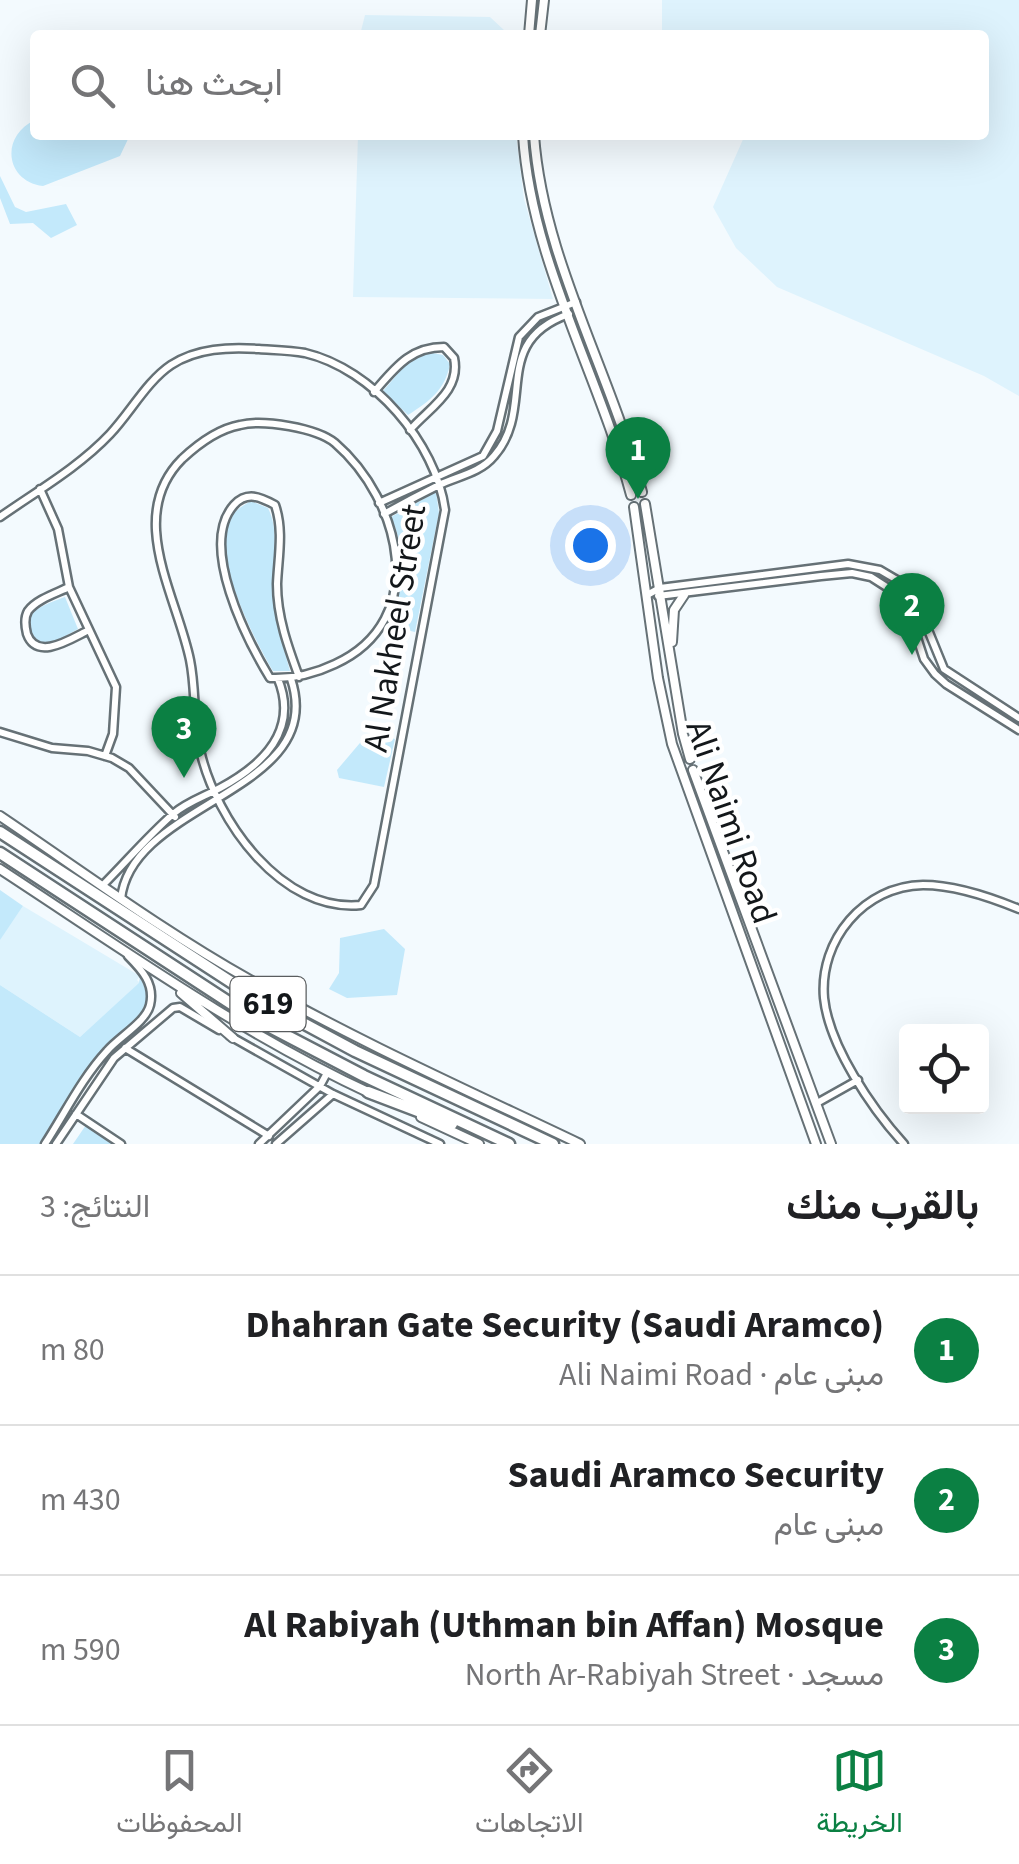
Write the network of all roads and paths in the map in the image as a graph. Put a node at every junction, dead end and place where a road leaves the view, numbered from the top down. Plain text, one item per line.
1 (532, 0) edge
2 (544, 0) edge
3 (529, 30) edge
4 (541, 30) edge
5 (524, 140) edge
6 (535, 140) edge
7 (577, 305) junction
8 (567, 310) junction
9 (374, 392) junction
10 (410, 430) junction
11 (638, 477) junction
12 (440, 480) junction
13 (627, 480) junction
14 (40, 489) junction
15 (642, 492) dead end
16 (631, 494) dead end
17 (379, 503) junction
18 (384, 514) junction
19 (0, 517) edge
20 (70, 587) junction
21 (661, 592) junction
22 (647, 595) junction
23 (684, 596) junction
24 (917, 602) junction
25 (907, 608) junction
26 (89, 630) junction
27 (935, 652) junction
28 (672, 657) junction
29 (924, 659) junction
30 (295, 678) junction
31 (278, 679) junction
32 (1019, 718) edge
33 (1019, 730) edge
34 (0, 732) edge
35 (105, 756) junction
36 (690, 760) dead end
37 (693, 770) dead end
38 (217, 794) junction
39 (174, 813) junction
40 (0, 816) edge
41 (177, 823) junction
42 (0, 830) edge
43 (0, 853) edge
44 (0, 868) edge
45 (102, 886) junction
46 (120, 899) junction
47 (1019, 909) edge
48 (116, 945) junction
49 (155, 970) junction
50 (233, 1038) junction
51 (125, 1048) junction
52 (327, 1073) junction
53 (858, 1080) junction
54 (320, 1086) junction
55 (368, 1092) junction
56 (333, 1094) junction
57 (306, 1098) junction
58 (817, 1103) junction
59 (318, 1107) junction
60 (76, 1114) junction
61 (269, 1136) junction
62 (281, 1143) edge
63 (45, 1144) edge
64 (56, 1144) edge
65 (120, 1144) edge
66 (259, 1144) edge
67 (440, 1144) edge
68 (479, 1144) edge
69 (508, 1144) edge
70 (552, 1144) edge
71 (580, 1144) edge
72 (816, 1144) edge
73 (831, 1144) edge
74 (904, 1144) edge

1 - 3 main road
2 - 4 main road
5 - 8 main road
6 - 7 main road
7 - 8 street
7 - 11 main road
8 - 12 street
8 - 13 main road
9 - 10 street, Al Nakheel Street
9 - 10 street
9 - 14 street, Al Nakheel Street
10 - 12 street, Al Nakheel Street
11 - 13 main road
11 - 15 main road
12 - 17 street
12 - 18 street
12 - 38 street, Al Nakheel Street
13 - 16 main road
14 - 19 street, Al Nakheel Street
14 - 20 street
17 - 18 street
17 - 38 street
18 - 30 street
20 - 26 street
20 - 26 street
21 - 22 street
21 - 22 main road, Ali Naimi Road
21 - 23 street
21 - 24 street
21 - 28 main road, Ali Naimi Road
22 - 72 main road, Ali Naimi Road
23 - 25 street
23 - 28 main road
24 - 25 street
24 - 27 street
25 - 29 street
26 - 35 street
27 - 29 street
27 - 32 street
28 - 36 main road, Ali Naimi Road
29 - 33 street
30 - 31 street
30 - 31 street
30 - 38 street
31 - 38 street
34 - 35 street
35 - 39 street
37 - 58 main road, Ali Naimi Road
38 - 39 street
38 - 41 street
39 - 41 street
39 - 45 street
40 - 45 main road
41 - 46 street
42 - 70 highway, 619
43 - 69 highway, 619
44 - 48 main road
45 - 46 main road
46 - 71 main road
47 - 53 street
48 - 49 main road
48 - 63 street
49 - 50 main road
49 - 52 main road
50 - 51 street
50 - 54 street
51 - 60 street
51 - 61 street
52 - 54 street
52 - 55 main road
53 - 58 street
53 - 74 street
54 - 56 street
54 - 57 street
55 - 68 main road
55 - 69 highway
56 - 59 street
56 - 67 street
57 - 59 street
57 - 61 street
58 - 73 main road, Ali Naimi Road
59 - 62 street
60 - 64 street
60 - 65 street
61 - 66 street

